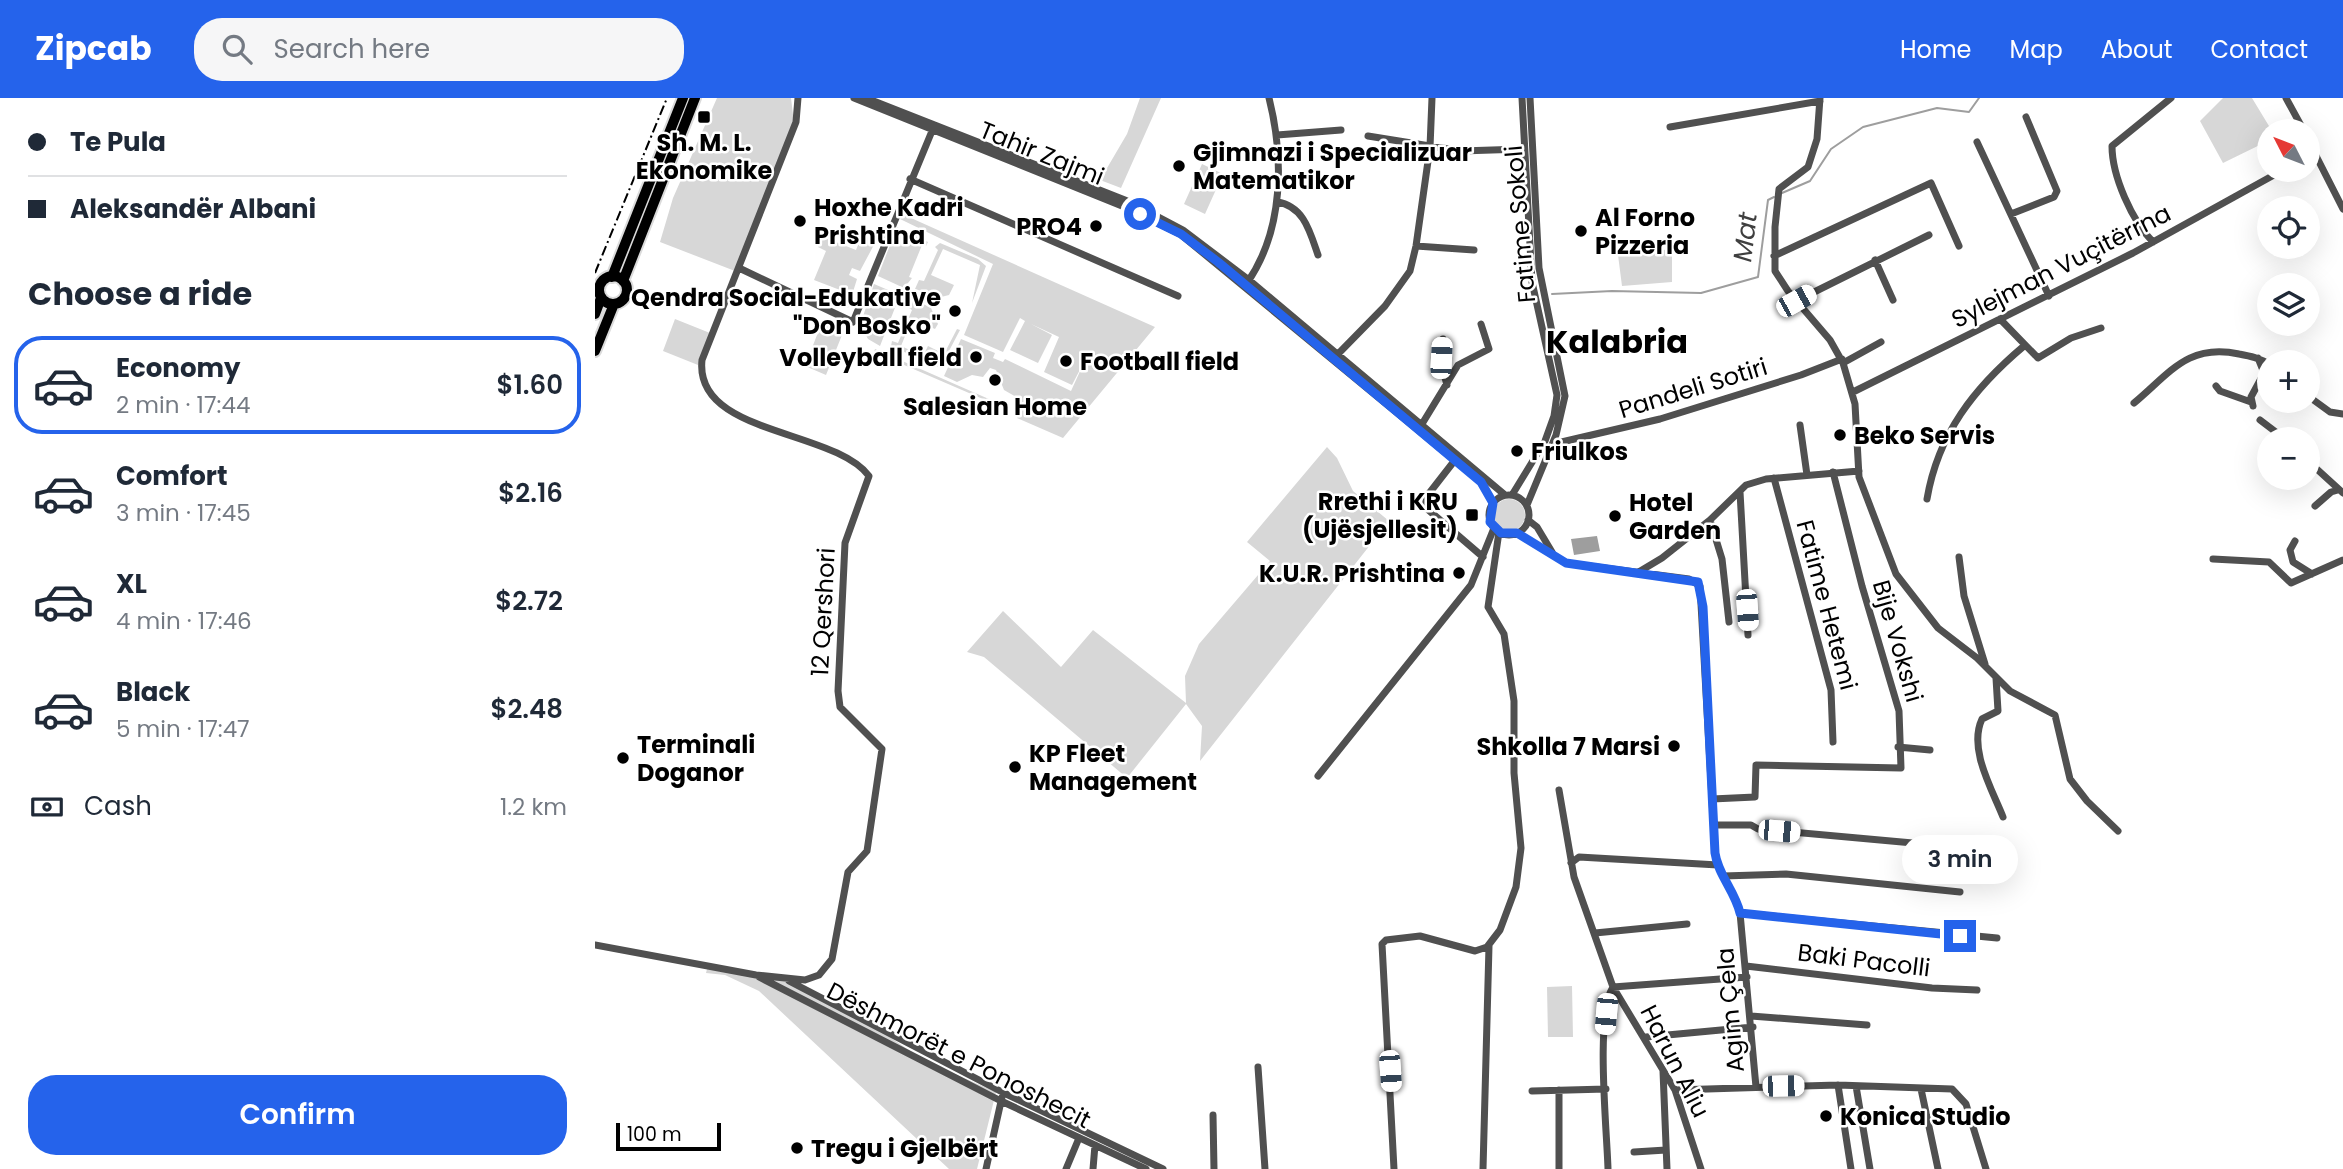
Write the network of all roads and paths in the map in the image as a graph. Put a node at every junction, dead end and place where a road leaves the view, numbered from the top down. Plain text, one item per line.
1 (683, 98) edge
2 (695, 98) edge
3 (798, 98) edge
4 (854, 98) edge
5 (866, 98) edge
6 (1269, 98) edge
7 (1432, 98) edge
8 (1522, 98) edge
9 (1530, 98) edge
10 (2171, 98) edge
11 (2286, 98) edge
12 (1820, 100) edge
13 (2026, 117) dead end
14 (2297, 119) edge
15 (1670, 127) dead end
16 (932, 131) junction
17 (1341, 131) dead end
18 (1277, 135) junction
19 (1367, 136) dead end
20 (1977, 142) dead end
21 (1430, 147) junction
22 (1523, 149) junction
23 (2321, 171) edge
24 (910, 179) junction
25 (2261, 182) edge
26 (1277, 202) junction
27 (2343, 209) edge
28 (2011, 214) junction
29 (1929, 235) dead end
30 (2153, 242) junction
31 (1416, 246) junction
32 (1959, 246) dead end
33 (1474, 250) dead end
34 (1318, 255) dead end
35 (1774, 256) junction
36 (1875, 260) junction
37 (739, 268) junction
38 (612, 276) junction
39 (623, 281) junction
40 (1247, 283) junction
41 (1178, 296) dead end
42 (2049, 296) junction
43 (601, 298) junction
44 (1893, 300) dead end
45 (1796, 301) junction
46 (614, 304) junction
47 (595, 314) edge
48 (2000, 319) junction
49 (1481, 324) dead end
50 (2101, 328) dead end
51 (1443, 339) dead end
52 (1881, 342) dead end
53 (2024, 346) junction
54 (595, 351) edge
55 (1338, 354) junction
56 (2257, 358) edge
57 (1842, 361) junction
58 (1447, 385) junction
59 (2215, 386) dead end
60 (2257, 391) edge
61 (1853, 392) junction
62 (2134, 403) dead end
63 (2320, 403) edge
64 (2341, 416) edge
65 (2260, 420) dead end
66 (1422, 424) junction
67 (1800, 425) dead end
68 (2269, 427) edge
69 (1553, 444) junction
70 (1455, 460) junction
71 (1859, 471) junction
72 (1833, 472) junction
73 (2320, 472) edge
74 (1807, 475) junction
75 (1774, 478) junction
76 (1740, 492) junction
77 (2341, 492) edge
78 (1508, 495) junction
79 (1927, 499) dead end
80 (1493, 503) junction
81 (1527, 505) junction
82 (2315, 506) dead end
83 (1528, 520) junction
84 (1710, 520) junction
85 (1497, 530) junction
86 (1517, 533) junction
87 (2295, 541) dead end
88 (1554, 556) junction
89 (1483, 557) junction
90 (1959, 557) dead end
91 (2213, 559) dead end
92 (2343, 560) edge
93 (1637, 573) junction
94 (2312, 574) junction
95 (1729, 622) dead end
96 (1748, 635) dead end
97 (1986, 667) junction
98 (1996, 678) junction
99 (1833, 742) dead end
100 (1898, 747) junction
101 (1930, 750) dead end
102 (1318, 776) dead end
103 (1559, 790) dead end
104 (1712, 799) junction
105 (2003, 817) dead end
106 (1714, 825) junction
107 (2118, 831) dead end
108 (2001, 850) dead end
109 (1571, 863) junction
110 (1718, 866) junction
111 (1723, 876) junction
112 (1960, 892) dead end
113 (1740, 913) junction
114 (1687, 924) dead end
115 (1595, 933) junction
116 (1997, 938) dead end
117 (595, 945) edge
118 (1489, 945) junction
119 (1746, 966) junction
120 (756, 975) junction
121 (784, 977) junction
122 (1747, 977) junction
123 (1613, 987) junction
124 (1977, 990) dead end
125 (1751, 1016) junction
126 (1867, 1025) dead end
127 (1753, 1027) junction
128 (1646, 1037) junction
129 (1258, 1067) dead end
130 (1663, 1067) junction
131 (1838, 1085) junction
132 (1856, 1086) junction
133 (1756, 1087) junction
134 (1606, 1089) junction
135 (1921, 1089) junction
136 (1559, 1090) junction
137 (1675, 1090) junction
138 (1532, 1091) dead end
139 (1002, 1097) junction
140 (1213, 1115) dead end
141 (1079, 1138) junction
142 (1095, 1145) junction
143 (1666, 1150) junction
144 (1634, 1153) dead end
145 (1133, 1166) edge
146 (986, 1169) edge
147 (1066, 1169) edge
148 (1093, 1169) edge
149 (1146, 1169) edge
150 (1164, 1169) edge
151 (1173, 1169) edge
152 (1214, 1169) edge
153 (1265, 1169) edge
154 (1394, 1169) edge
155 (1483, 1169) edge
156 (1559, 1169) edge
157 (1608, 1169) edge
158 (1667, 1169) edge
159 (1701, 1169) edge
160 (1851, 1169) edge
161 (1870, 1169) edge
162 (1938, 1169) edge
163 (1986, 1169) edge

1 - 38 highway
2 - 39 highway
3 - 37 street, 12 Qershori
4 - 16 street, Tahir Zajmi
5 - 40 street, Tahir Zajmi
6 - 18 street
7 - 21 street
8 - 22 street, Fatime Sokoli
9 - 69 street, Fatime Sokoli
10 - 30 street
11 - 14 street
12 - 15 street
12 - 35 street
13 - 28 street
16 - 24 street
16 - 40 street, Tahir Zajmi
17 - 18 street
18 - 26 street
19 - 21 street
20 - 28 street
21 - 22 street
21 - 31 street
22 - 78 street, Fatime Sokoli
23 - 27 street
24 - 37 street
24 - 41 street
25 - 30 street, Sylejman Vuçitërrna
26 - 34 street
26 - 40 street
28 - 42 street
29 - 36 street
30 - 42 street, Sylejman Vuçitërrna
31 - 33 street
31 - 55 street
32 - 35 street
35 - 45 street
36 - 44 street
36 - 45 street
37 - 121 street, 12 Qershori
38 - 39 highway
38 - 43 highway
39 - 46 highway
40 - 55 street, Tahir Zajmi
40 - 70 street, Tahir Zajmi
42 - 48 street, Sylejman Vuçitërrna
43 - 46 highway
43 - 47 highway
45 - 57 street
46 - 54 highway
48 - 53 street
48 - 61 street, Sylejman Vuçitërrna
49 - 58 street
50 - 53 street
51 - 58 street
52 - 57 street, Pandeli Sotiri
53 - 79 street
55 - 66 street, Tahir Zajmi
56 - 62 street
57 - 61 street
57 - 69 street, Pandeli Sotiri
58 - 66 street
59 - 60 street
61 - 71 street
63 - 64 street
65 - 68 street
66 - 78 street, Tahir Zajmi
67 - 74 street
69 - 81 street, Fatime Sokoli
70 - 80 street, Tahir Zajmi
70 - 89 street
71 - 72 street
71 - 97 street
72 - 74 street
72 - 100 street, Bije Vokshi
73 - 77 street
74 - 75 street
75 - 76 street
75 - 99 street, Fatime Hetemi
76 - 84 street
76 - 96 street
77 - 82 street
78 - 80 street
78 - 81 street
80 - 85 street
81 - 83 street
83 - 86 street
83 - 88 street
84 - 93 street
84 - 95 street
85 - 86 street
85 - 89 street
85 - 118 street
86 - 88 street, Agim Çela
87 - 94 street
88 - 93 street, Agim Çela
89 - 102 street
90 - 97 street
91 - 94 street
92 - 94 street
93 - 104 street, Agim Çela
97 - 98 street
98 - 105 street
98 - 107 street
100 - 101 street
100 - 104 street, Bije Vokshi
103 - 109 street, Harun Aliu
104 - 106 street, Agim Çela
106 - 108 street
106 - 110 street, Agim Çela
109 - 110 street
109 - 115 street, Harun Aliu
110 - 111 street, Agim Çela
111 - 112 street
111 - 113 street, Agim Çela
113 - 116 street
113 - 119 street, Agim Çela
114 - 115 street
115 - 123 street, Harun Aliu
117 - 120 street, Dëshmorët e Ponoshecit
118 - 154 street
118 - 155 street
119 - 122 street, Agim Çela
119 - 124 street, Baki Pacolli
120 - 121 street, Dëshmorët e Ponoshecit
120 - 139 street, Dëshmorët e Ponoshecit
121 - 139 street, Dëshmorët e Ponoshecit
122 - 123 street
122 - 125 street, Agim Çela
123 - 128 street, Harun Aliu
123 - 134 street
125 - 126 street
125 - 127 street, Agim Çela
127 - 128 street
127 - 133 street, Agim Çela
128 - 130 street, Harun Aliu
129 - 153 street
130 - 137 street, Harun Aliu
130 - 143 street
131 - 132 street
131 - 133 street
131 - 160 street
132 - 135 street
132 - 161 street
133 - 137 street
134 - 136 street
134 - 157 street
135 - 162 street
135 - 163 street
136 - 138 street
136 - 156 street
137 - 159 street, Harun Aliu
139 - 141 street, Dëshmorët e Ponoshecit
139 - 146 street
139 - 150 street, Dëshmorët e Ponoshecit
140 - 152 street
141 - 142 street, Dëshmorët e Ponoshecit
141 - 147 street
142 - 145 street, Dëshmorët e Ponoshecit
142 - 148 street
143 - 144 street
143 - 158 street
145 - 149 street, Dëshmorët e Ponoshecit
150 - 151 street, Dëshmorët e Ponoshecit

